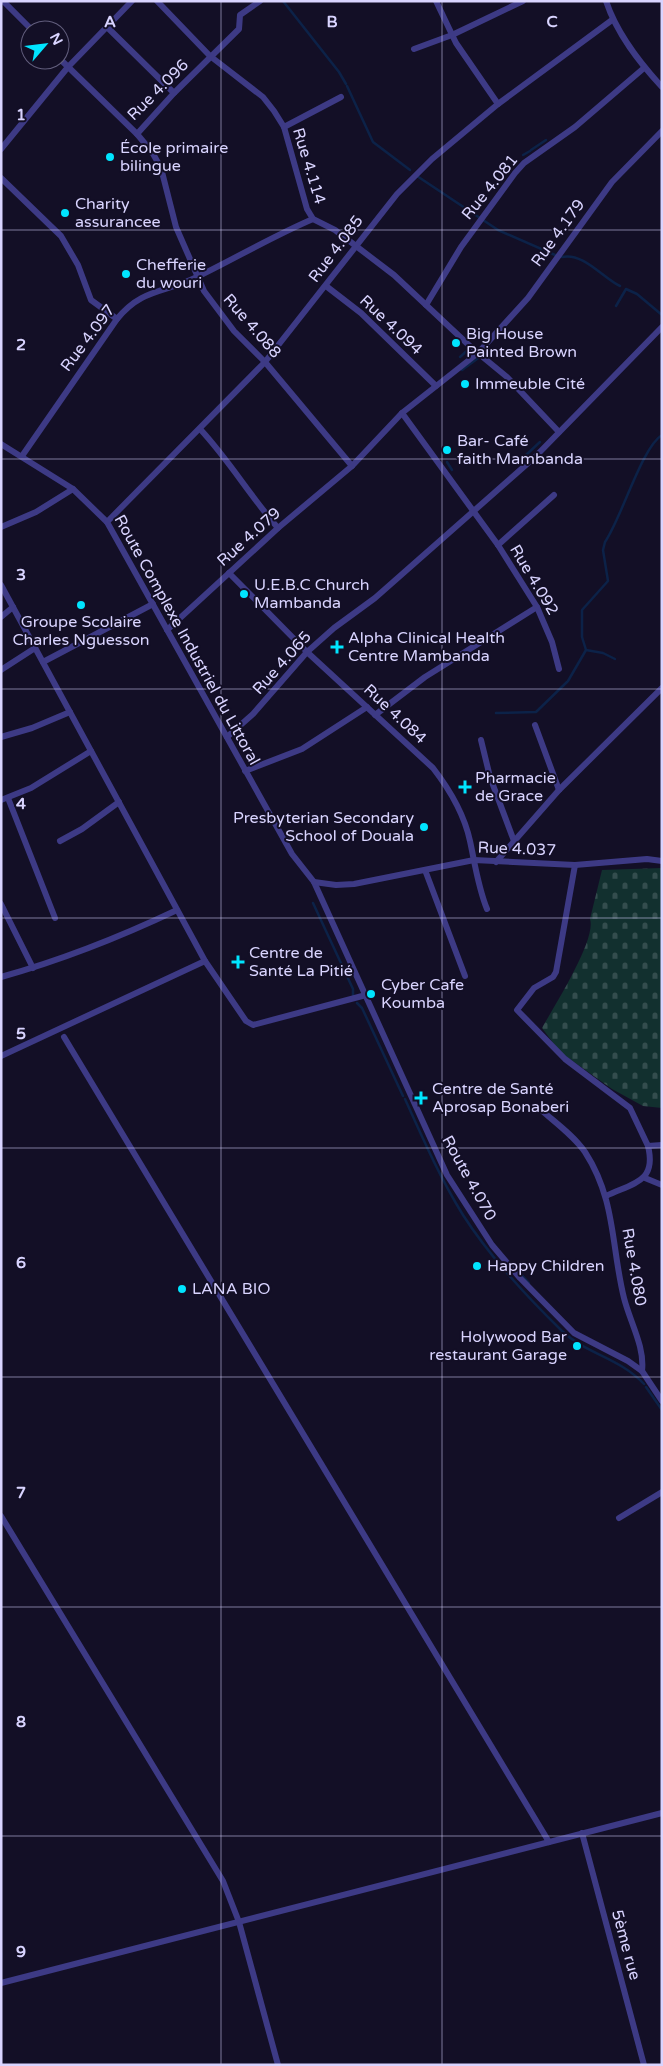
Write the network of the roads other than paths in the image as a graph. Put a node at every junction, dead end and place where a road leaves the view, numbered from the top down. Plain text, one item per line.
1 (132, 1) edge
2 (156, 1) edge
3 (260, 1) edge
4 (436, 1) edge
5 (523, 1) edge
6 (606, 1) edge
7 (2, 2) edge
8 (21, 20) edge
9 (612, 20) junction
10 (107, 27) junction
11 (452, 35) junction
12 (414, 49) dead end
13 (210, 56) junction
14 (70, 65) edge
15 (644, 68) junction
16 (70, 69) edge
17 (66, 70) edge
18 (662, 87) edge
19 (174, 93) junction
20 (341, 97) dead end
21 (498, 104) junction
22 (284, 127) junction
23 (662, 131) edge
24 (137, 134) junction
25 (1, 149) edge
26 (1, 178) edge
27 (313, 219) junction
28 (355, 245) junction
29 (197, 277) junction
30 (326, 286) junction
31 (426, 305) junction
32 (117, 319) junction
33 (662, 327) edge
34 (478, 352) junction
35 (265, 362) junction
36 (436, 386) junction
37 (402, 413) junction
38 (200, 429) junction
39 (559, 432) junction
40 (1, 444) edge
41 (22, 456) junction
42 (352, 466) junction
43 (73, 489) junction
44 (554, 495) dead end
45 (473, 511) junction
46 (107, 522) junction
47 (1, 527) edge
48 (278, 528) junction
49 (498, 545) junction
50 (229, 573) junction
51 (1, 585) edge
52 (153, 604) junction
53 (13, 607) junction
54 (537, 607) junction
55 (1, 617) edge
56 (167, 630) junction
57 (35, 648) junction
58 (307, 652) junction
59 (43, 662) junction
60 (560, 669) dead end
61 (1, 670) edge
62 (662, 688) edge
63 (367, 707) junction
64 (70, 712) junction
65 (375, 715) junction
66 (535, 725) dead end
67 (226, 737) junction
68 (1, 738) edge
69 (481, 740) dead end
70 (91, 751) junction
71 (245, 771) junction
72 (558, 790) junction
73 (4, 799) edge
74 (118, 802) junction
75 (60, 841) dead end
76 (514, 841) junction
77 (474, 860) junction
78 (662, 861) edge
79 (496, 862) junction
80 (575, 865) junction
81 (425, 870) junction
82 (314, 882) junction
83 (1, 904) edge
84 (487, 909) dead end
85 (177, 910) junction
86 (55, 918) dead end
87 (205, 961) junction
88 (34, 968) junction
89 (465, 976) dead end
90 (1, 977) edge
91 (366, 995) junction
92 (64, 1037) dead end
93 (1, 1056) edge
94 (541, 1110) dead end
95 (662, 1145) edge
96 (648, 1146) junction
97 (645, 1178) junction
98 (662, 1185) edge
99 (606, 1196) junction
100 (642, 1371) junction
101 (662, 1401) edge
102 (662, 1492) edge
103 (1, 1516) edge
104 (619, 1518) dead end
105 (662, 1813) edge
106 (582, 1833) junction
107 (549, 1842) junction
108 (239, 1922) junction
109 (1, 1983) edge
110 (278, 2065) edge
111 (644, 2065) edge

1 - 10 street
2 - 13 street, Rue 4.114
3 - 13 street, Rue 4.096
4 - 11 street
5 - 11 street
6 - 9 street
7 - 8 street
9 - 15 street
9 - 21 street, Rue 4.085
10 - 14 street
10 - 19 street
11 - 12 street
11 - 21 street
13 - 19 street, Rue 4.096
13 - 22 street, Rue 4.114
15 - 18 street
15 - 31 street, Rue 4.081
16 - 24 street, Rue 4.096
17 - 25 street
19 - 24 street, Rue 4.096
20 - 22 street
21 - 28 street, Rue 4.085
22 - 27 street, Rue 4.114
23 - 34 street, Rue 4.179
24 - 29 street, Rue 4.088
26 - 32 street
27 - 28 street, Rue 4.114
27 - 29 street, Rue 4.097
28 - 30 street, Rue 4.085
28 - 31 street, Rue 4.114
29 - 32 street, Rue 4.097
29 - 35 street, Rue 4.088
30 - 35 street, Rue 4.085
30 - 36 street, Rue 4.094
31 - 34 street, Rue 4.114
32 - 41 street, Rue 4.097
33 - 39 street, Rue 4.065
34 - 36 street, Rue 4.179
34 - 39 street, Rue 4.114
35 - 38 street, Rue 4.085
35 - 42 street, Rue 4.088
36 - 37 street, Rue 4.179
37 - 42 street, Rue 4.079
37 - 45 street, Rue 4.092
38 - 46 street, Rue 4.085
38 - 48 street
39 - 45 street, Rue 4.065
40 - 41 street, Route Complexe Industriel du Littoral
41 - 43 street, Route Complexe Industriel du Littoral
42 - 48 street, Rue 4.079
43 - 46 street, Route Complexe Industriel du Littoral
43 - 47 street
44 - 49 street
45 - 49 street, Rue 4.092
45 - 58 street, Rue 4.065
46 - 52 street, Route Complexe Industriel du Littoral
48 - 50 street, Rue 4.079
49 - 54 street, Rue 4.092
50 - 56 street, Rue 4.079
50 - 58 street, Rue 4.084
51 - 53 street
52 - 56 street, Route Complexe Industriel du Littoral
52 - 59 street
53 - 55 street
53 - 57 street
54 - 60 street, Rue 4.092
54 - 65 street
56 - 67 street, Route Complexe Industriel du Littoral
57 - 59 street
57 - 61 street
58 - 63 street, Rue 4.084
58 - 67 street, Rue 4.065
59 - 64 street
62 - 72 street
63 - 65 street, Rue 4.084
63 - 71 street
64 - 68 street
64 - 70 street
65 - 77 street, Rue 4.084
66 - 72 street
67 - 71 street, Route Complexe Industriel du Littoral
69 - 76 street
70 - 73 street
70 - 74 street
71 - 82 street, Route Complexe Industriel du Littoral
72 - 76 street
73 - 86 street
74 - 75 street
74 - 85 street
76 - 79 street
77 - 79 street, Rue 4.037
77 - 81 street, Rue 4.037
77 - 84 street, Rue 4.084
78 - 80 street, Rue 4.037
79 - 80 street, Rue 4.037
80 - 96 street
81 - 82 street, Rue 4.037
81 - 89 street
82 - 91 street, Route 4.070
83 - 88 street
85 - 87 street
85 - 88 street
87 - 91 street
87 - 93 street
88 - 90 street
91 - 100 street, Route 4.070
92 - 107 street
94 - 99 street, Rue 4.080
95 - 96 street
96 - 97 street
97 - 98 street
97 - 99 street
99 - 100 street, Rue 4.080
100 - 101 street, Route 4.070
102 - 104 street
103 - 108 street
105 - 106 street
106 - 107 street
106 - 111 street, 5ème rue
107 - 108 street
108 - 109 street
108 - 110 street

